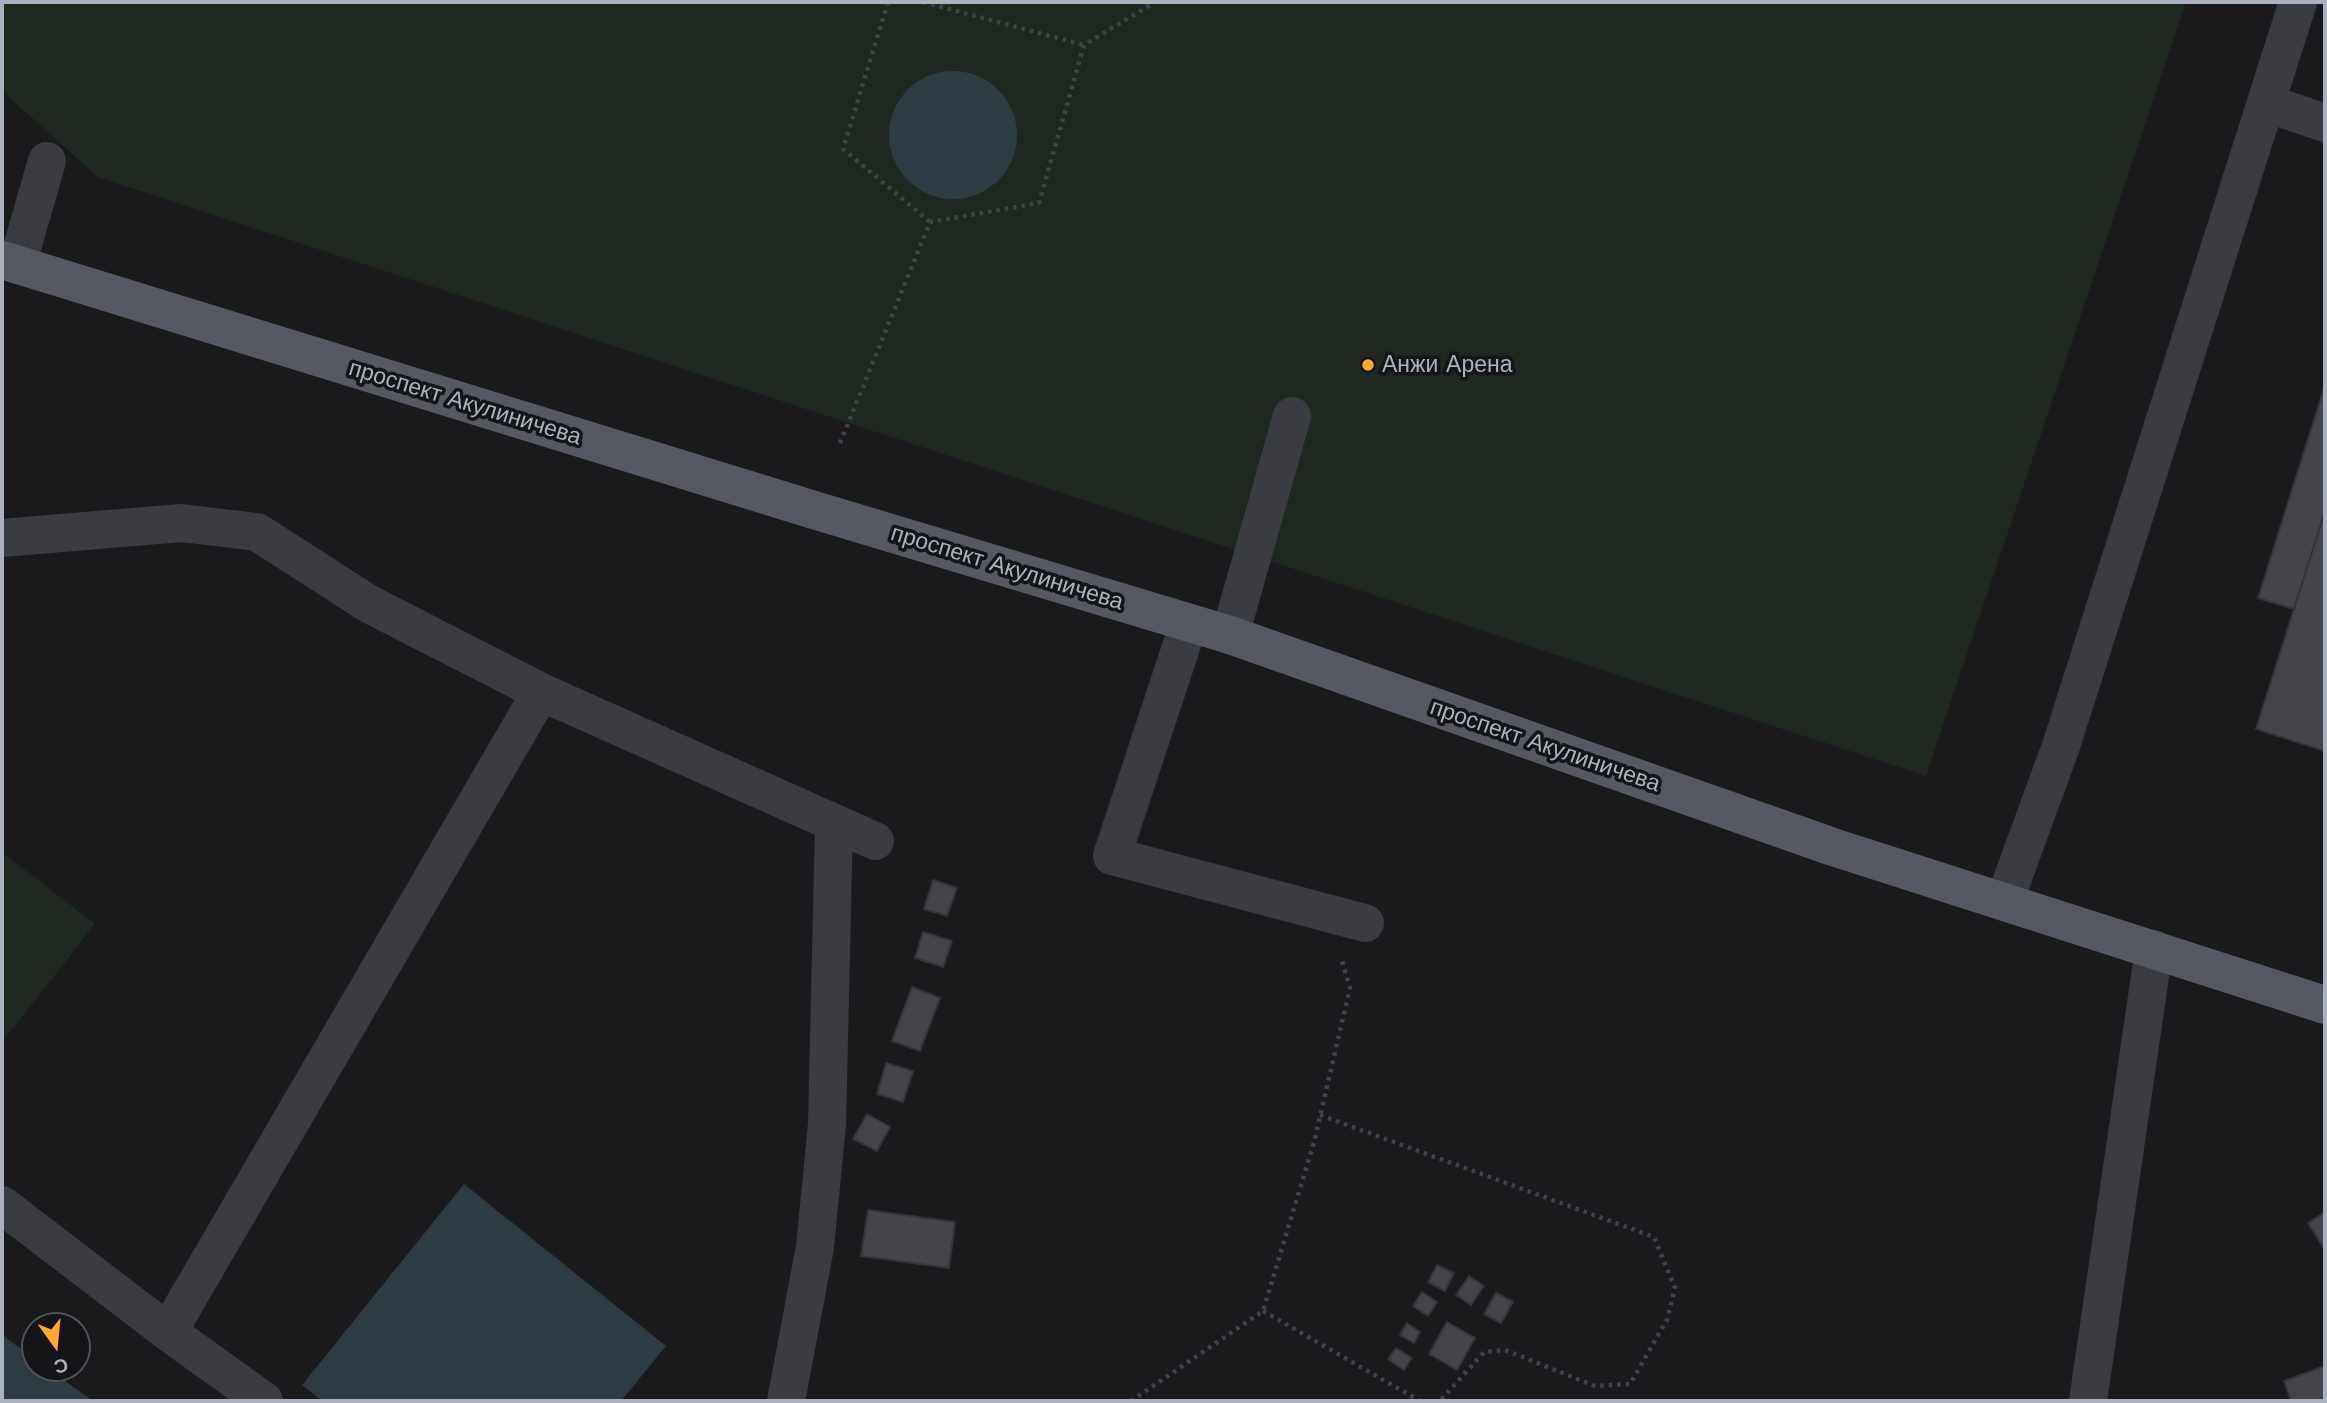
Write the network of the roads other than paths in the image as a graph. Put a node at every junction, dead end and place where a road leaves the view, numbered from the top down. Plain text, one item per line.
1 (2298, 2) edge
2 (2266, 103) junction
3 (2325, 123) edge
4 (47, 161) dead end
5 (10, 263) edge
6 (1292, 416) dead end
7 (2, 538) edge
8 (1189, 623) junction
9 (1230, 635) junction
10 (541, 692) junction
11 (834, 825) junction
12 (875, 841) dead end
13 (2004, 902) junction
14 (1365, 923) dead end
15 (2154, 949) junction
16 (2325, 1005) edge
17 (2, 1205) edge
18 (168, 1332) junction
19 (264, 1401) edge
20 (786, 1401) edge
21 (2088, 1401) edge

1 - 2 street
2 - 3 street
2 - 13 street
4 - 5 street
5 - 8 main road, проспект Акулиничева
6 - 9 street
7 - 10 street
8 - 9 main road, проспект Акулиничева
8 - 14 street
9 - 13 main road, проспект Акулиничева
10 - 11 street
10 - 18 street
11 - 12 street
11 - 20 street
13 - 15 main road, проспект Акулиничева
15 - 16 main road
15 - 21 street
17 - 18 street
18 - 19 street

